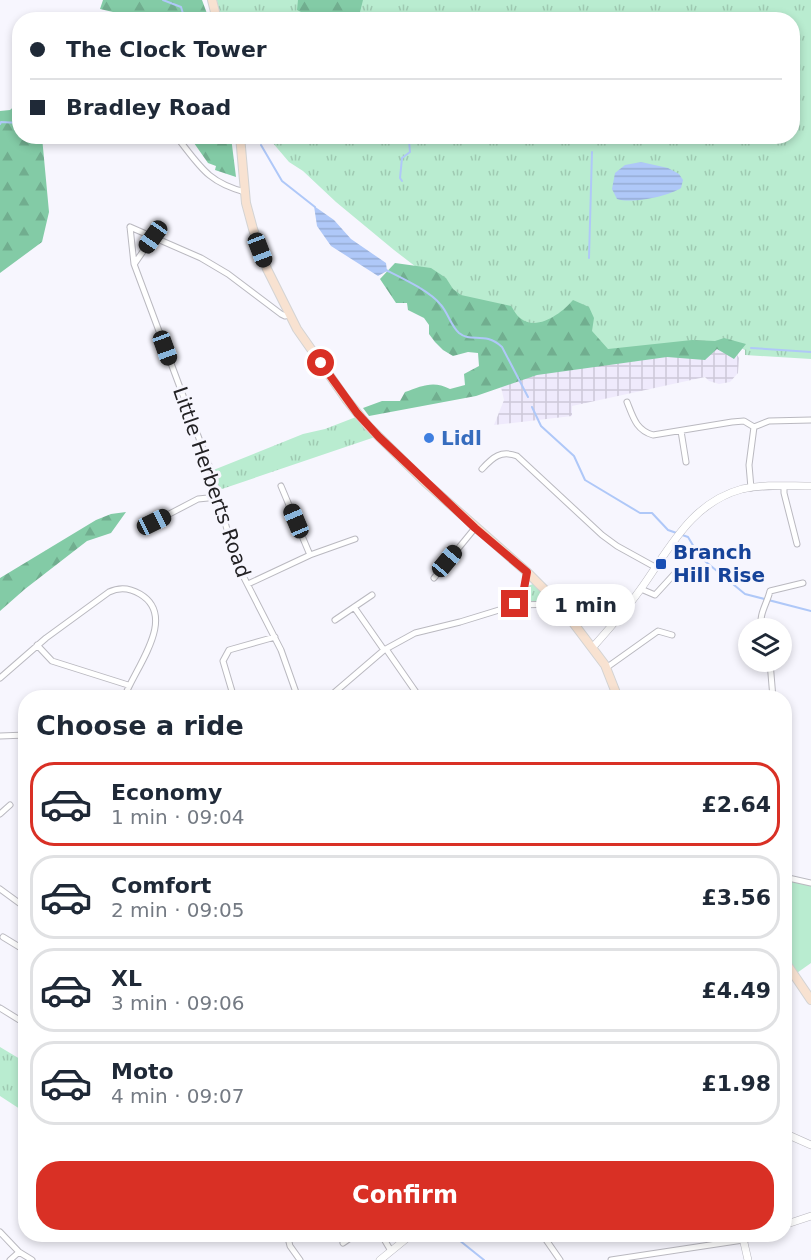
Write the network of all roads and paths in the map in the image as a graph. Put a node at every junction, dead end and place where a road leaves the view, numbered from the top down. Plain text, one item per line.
1 (182, 144) edge
2 (241, 144) edge
3 (245, 192) junction
4 (153, 237) junction
5 (134, 264) junction
6 (289, 314) junction
7 (627, 402) dead end
8 (811, 420) edge
9 (754, 427) junction
10 (681, 431) junction
11 (686, 462) dead end
12 (482, 469) dead end
13 (281, 486) dead end
14 (784, 486) junction
15 (811, 486) edge
16 (751, 488) junction
17 (218, 496) junction
18 (154, 522) dead end
19 (475, 528) junction
20 (355, 539) dead end
21 (797, 544) dead end
22 (310, 555) junction
23 (656, 567) junction
24 (527, 572) junction
25 (677, 572) dead end
26 (434, 578) dead end
27 (803, 583) dead end
28 (248, 584) junction
29 (640, 589) junction
30 (372, 595) dead end
31 (559, 604) junction
32 (521, 605) junction
33 (354, 607) junction
34 (761, 618) edge
35 (335, 620) dead end
36 (672, 635) dead end
37 (275, 637) junction
38 (37, 645) junction
39 (593, 647) junction
40 (385, 649) junction
41 (606, 668) junction
42 (771, 672) edge
43 (0, 678) edge
44 (128, 685) junction
45 (126, 690) edge
46 (232, 690) edge
47 (295, 690) edge
48 (337, 690) edge
49 (414, 690) edge
50 (615, 690) edge
51 (772, 690) edge
52 (0, 735) edge
53 (18, 735) edge
54 (10, 805) dead end
55 (0, 814) edge
56 (792, 879) edge
57 (811, 883) edge
58 (0, 889) edge
59 (18, 902) edge
60 (3, 937) dead end
61 (18, 946) edge
62 (792, 972) edge
63 (811, 1000) edge
64 (0, 1008) edge
65 (18, 1019) edge
66 (792, 1137) edge
67 (811, 1145) edge
68 (811, 1216) edge
69 (792, 1222) edge
70 (0, 1232) edge
71 (289, 1242) edge
72 (386, 1242) edge
73 (403, 1242) edge
74 (548, 1242) edge
75 (714, 1242) edge
76 (744, 1242) edge
77 (392, 1251) junction
78 (19, 1252) junction
79 (10, 1260) edge
80 (32, 1260) edge
81 (300, 1260) edge
82 (381, 1260) edge
83 (560, 1260) edge
84 (611, 1260) edge
85 (748, 1260) edge

1 - 3 street
2 - 3 main road
3 - 6 main road
4 - 5 street
4 - 5 street, Little Herberts Road
4 - 6 street
5 - 17 street, Little Herberts Road
6 - 19 main road
7 - 10 street
8 - 9 street
9 - 10 street
9 - 16 street
10 - 11 street
12 - 23 street
13 - 22 street
14 - 15 street
14 - 16 street
14 - 21 street
16 - 23 street
17 - 18 street
17 - 28 street, Little Herberts Road
19 - 24 main road
19 - 26 street
20 - 22 street
22 - 28 street
23 - 29 street
24 - 31 main road
24 - 32 street
25 - 29 street
27 - 34 street
28 - 37 street, Little Herberts Road
29 - 39 street
30 - 33 street
31 - 32 street
31 - 39 main road
32 - 40 street
33 - 35 street
33 - 40 street
36 - 41 street
37 - 46 street
37 - 47 street, Little Herberts Road
38 - 43 street
38 - 44 street
38 - 44 street
39 - 41 main road
40 - 48 street
40 - 49 street
41 - 50 main road
42 - 51 street
44 - 45 street
52 - 53 street
54 - 55 street
56 - 57 street
58 - 59 street
60 - 61 street
62 - 63 main road
64 - 65 street
66 - 67 street
68 - 69 street
70 - 78 street
71 - 81 street
72 - 77 street
73 - 77 street
74 - 83 street
75 - 84 street
76 - 85 street
77 - 82 street
78 - 79 street
78 - 80 street

